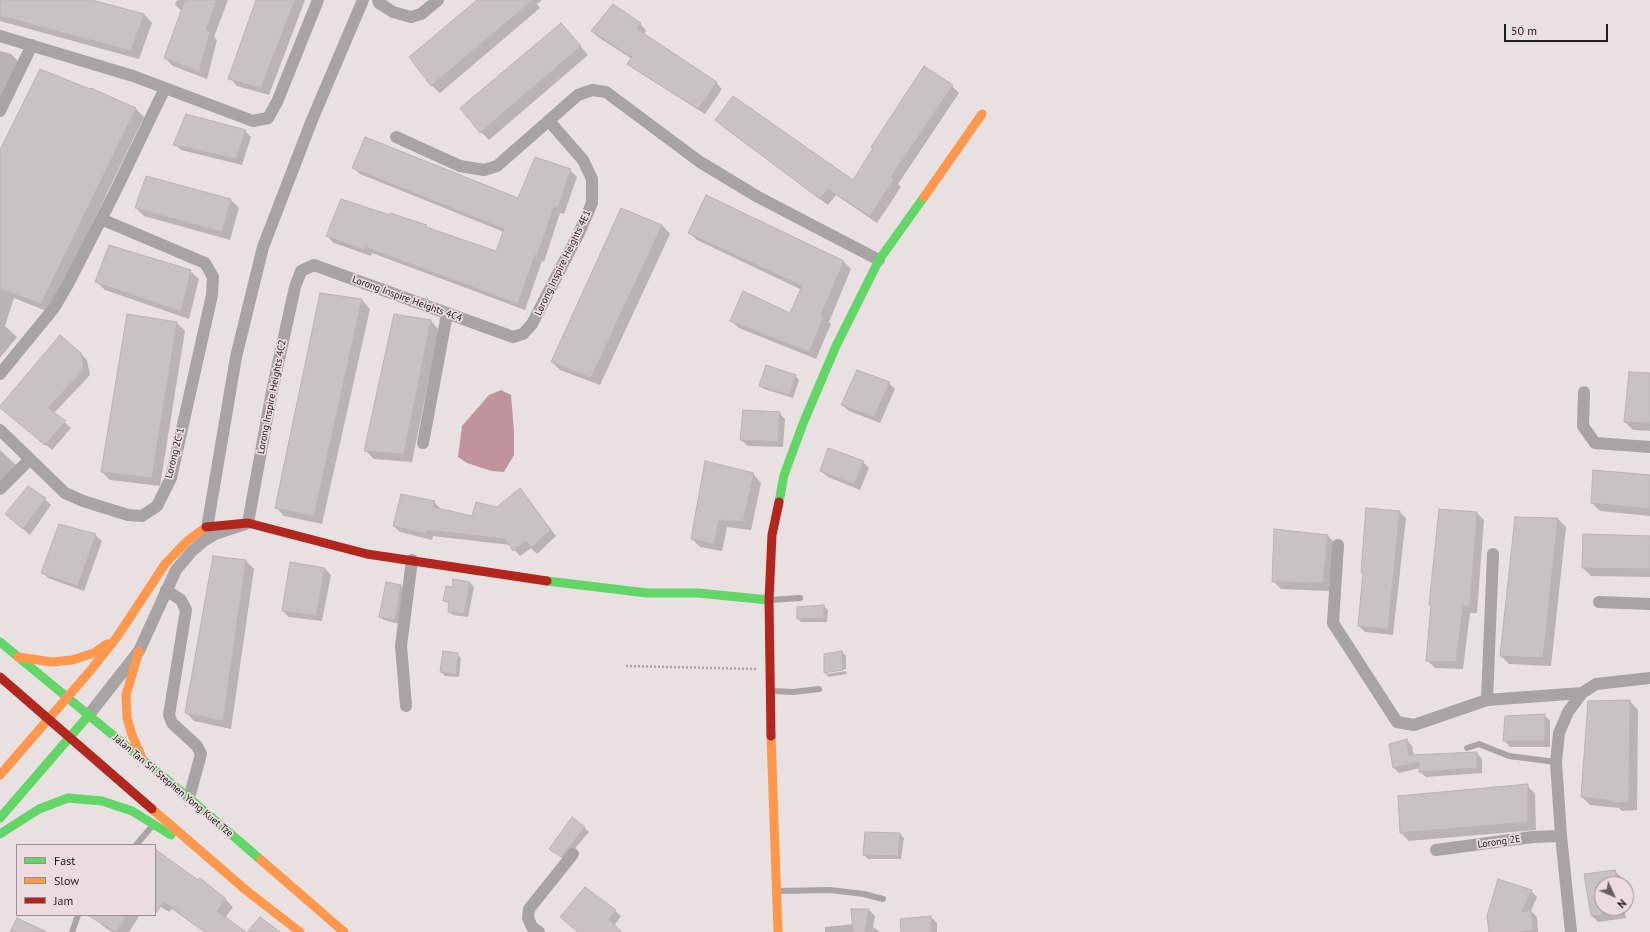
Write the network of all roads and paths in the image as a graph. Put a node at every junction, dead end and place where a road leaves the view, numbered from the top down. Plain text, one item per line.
1 (318, 0) edge
2 (363, 0) edge
3 (378, 0) edge
4 (438, 0) edge
5 (0, 36) edge
6 (32, 45) junction
7 (165, 88) junction
8 (0, 111) edge
9 (982, 114) dead end
10 (549, 120) junction
11 (396, 137) dead end
12 (101, 219) junction
13 (879, 260) junction
14 (302, 271) joint
15 (447, 314) junction
16 (513, 337) joint
17 (0, 374) edge
18 (1584, 392) dead end
19 (0, 430) edge
20 (423, 443) dead end
21 (1650, 447) edge
22 (30, 459) junction
23 (0, 489) edge
24 (248, 524) junction
25 (206, 527) junction
26 (205, 540) junction
27 (1338, 545) dead end
28 (1493, 554) dead end
29 (412, 560) junction
30 (166, 590) junction
31 (800, 598) dead end
32 (769, 600) junction
33 (1599, 602) dead end
34 (1650, 604) edge
35 (117, 637) junction
36 (0, 642) edge
37 (139, 651) junction
38 (18, 657) junction
39 (626, 666) dead end
40 (771, 669) junction
41 (0, 677) edge
42 (1650, 678) edge
43 (819, 689) dead end
44 (772, 692) junction
45 (1582, 693) junction
46 (66, 697) junction
47 (1487, 700) junction
48 (406, 706) dead end
49 (88, 716) junction
50 (48, 718) junction
51 (70, 738) junction
52 (1467, 748) dead end
53 (143, 761) junction
54 (1556, 762) junction
55 (0, 775) edge
56 (189, 798) junction
57 (0, 818) edge
58 (153, 825) junction
59 (0, 834) edge
60 (1561, 836) junction
61 (137, 844) edge
62 (1436, 850) dead end
63 (202, 853) junction
64 (573, 854) dead end
65 (776, 891) junction
66 (883, 899) dead end
67 (78, 916) edge
68 (72, 932) edge
69 (300, 932) edge
70 (344, 932) edge
71 (539, 932) edge
72 (778, 932) edge
73 (1571, 932) edge

1 - 7 street
2 - 25 street
3 - 4 street
5 - 6 street
6 - 7 street
6 - 8 street
7 - 12 street
9 - 13 street
10 - 11 street
10 - 13 street
10 - 16 street, Lorong Inspire Heights 4E1
12 - 17 street
12 - 22 street, Lorong 2C 1
13 - 32 street
14 - 15 street, Lorong Inspire Heights 4C4
14 - 24 street, Lorong Inspire Heights 4C2
15 - 16 street, Lorong Inspire Heights 4C4
15 - 20 street
18 - 21 street
19 - 22 street, Lorong 2C 1
22 - 23 street
24 - 25 street
24 - 26 street
24 - 29 street
25 - 26 street
25 - 35 street
26 - 30 street
27 - 47 street
28 - 47 street
29 - 32 street
29 - 48 street
30 - 37 street
30 - 56 street
31 - 32 lane
32 - 40 street
33 - 34 street
35 - 38 street
35 - 46 street
36 - 38 street, Jalan Tan Sri Stephen Yong Kuet Tze
37 - 49 street
37 - 53 street
38 - 46 street, Jalan Tan Sri Stephen Yong Kuet Tze
39 - 40 path
40 - 44 street
41 - 50 street
42 - 45 street
43 - 44 lane
44 - 65 street
45 - 47 street
45 - 54 street
46 - 49 street, Jalan Tan Sri Stephen Yong Kuet Tze
46 - 50 street
49 - 51 street
49 - 53 street, Jalan Tan Sri Stephen Yong Kuet Tze
50 - 51 street
50 - 55 street
51 - 57 street
51 - 63 street
52 - 54 lane
53 - 56 street, Jalan Tan Sri Stephen Yong Kuet Tze
54 - 60 street
56 - 70 street, Jalan Tan Sri Stephen Yong Kuet Tze
58 - 59 street
58 - 61 lane
58 - 63 street
60 - 62 street, Lorong 2E
60 - 73 street
63 - 69 street
64 - 71 street
65 - 66 lane
65 - 72 street
67 - 68 lane

